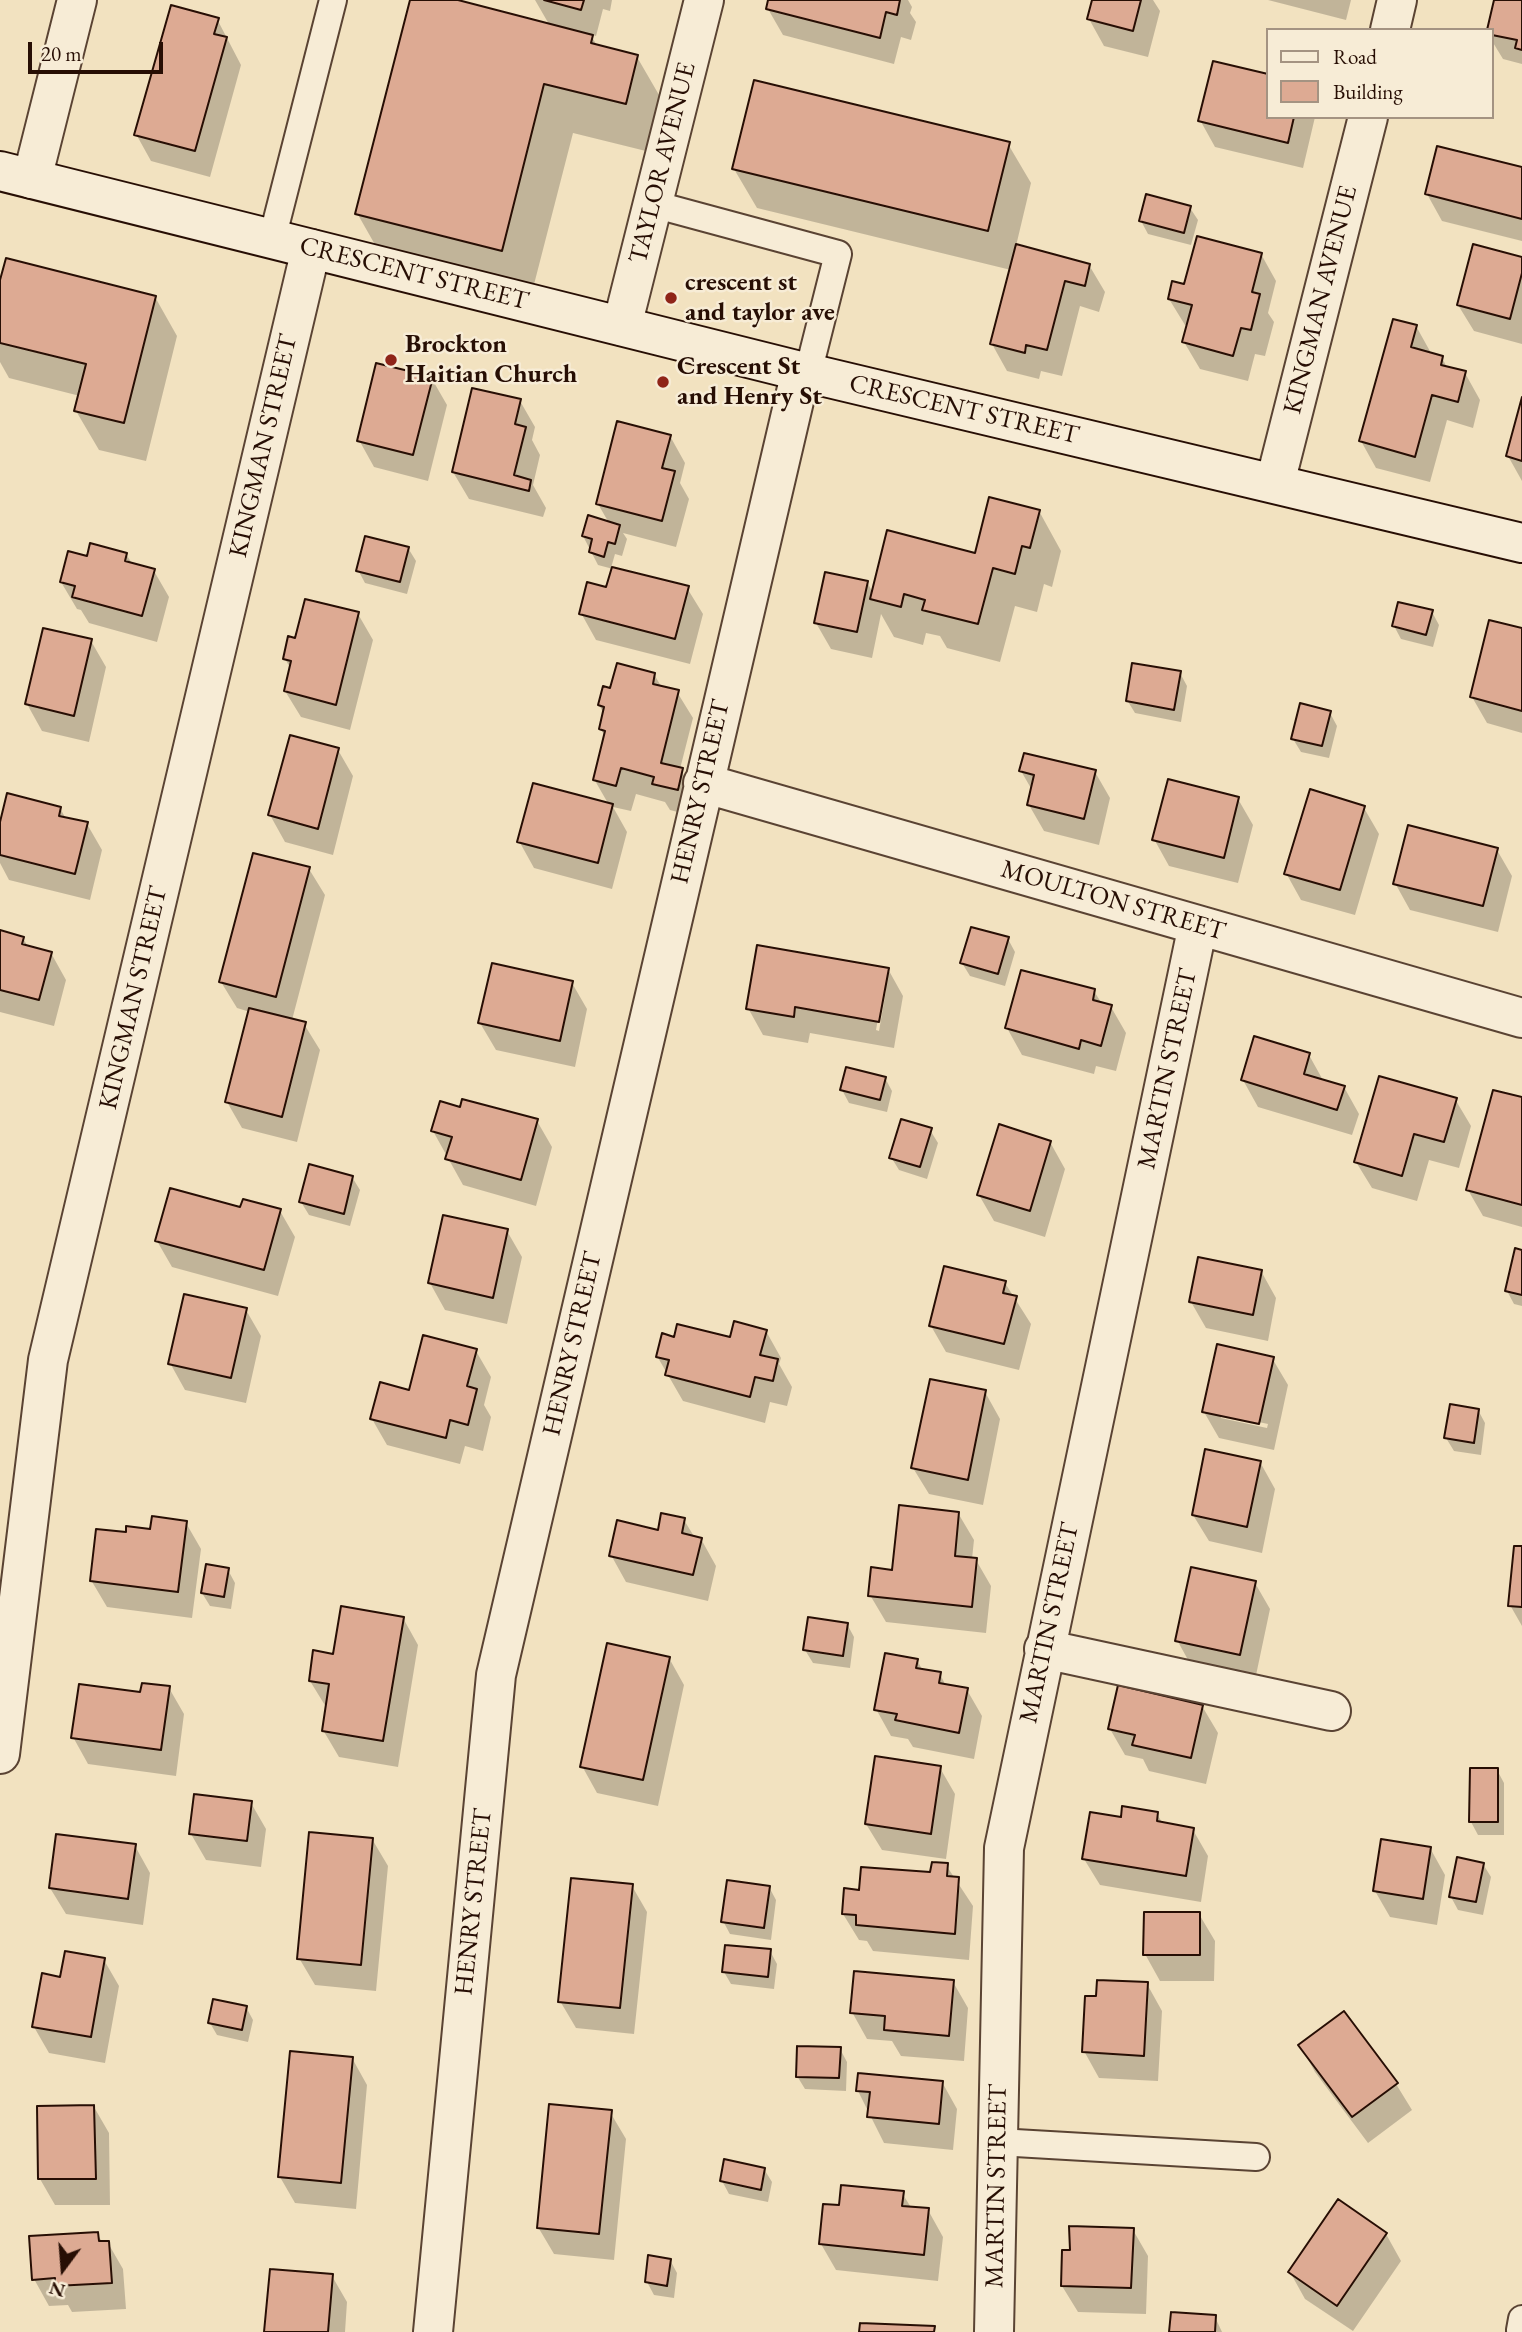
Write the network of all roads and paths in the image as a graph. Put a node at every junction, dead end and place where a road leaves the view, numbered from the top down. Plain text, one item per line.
1 (77, 0) edge
2 (333, 0) edge
3 (704, 0) edge
4 (1398, 0) edge
5 (1391, 28) edge
6 (1367, 119) edge
7 (16, 175) edge
8 (653, 204) junction
9 (272, 239) junction
10 (311, 249) junction
11 (622, 326) junction
12 (804, 372) junction
13 (1275, 483) junction
14 (1522, 543) edge
15 (703, 783) junction
16 (1198, 925) junction
17 (1522, 1018) edge
18 (1044, 1649) junction
19 (6, 1653) edge
20 (1331, 1711) dead end
21 (0, 1754) edge
22 (998, 2142) junction
23 (1256, 2157) dead end
24 (433, 2332) edge
25 (994, 2332) edge

1 - 7 street
2 - 9 lane
3 - 8 street, TAYLOR AVENUE
4 - 5 street
6 - 13 street, KINGMAN AVENUE
7 - 9 street, CRESCENT STREET
8 - 11 street, TAYLOR AVENUE
8 - 12 lane
9 - 10 street, CRESCENT STREET
10 - 11 street, CRESCENT STREET
10 - 19 street, KINGMAN STREET
11 - 12 street, CRESCENT STREET
12 - 13 street, CRESCENT STREET
12 - 15 street, HENRY STREET
13 - 14 street, CRESCENT STREET
15 - 16 street, MOULTON STREET
15 - 24 street, HENRY STREET
16 - 17 street, MOULTON STREET
16 - 18 street, MARTIN STREET
18 - 20 street
18 - 22 street, MARTIN STREET
19 - 21 street, KINGMAN STREET
22 - 23 lane
22 - 25 street, MARTIN STREET

